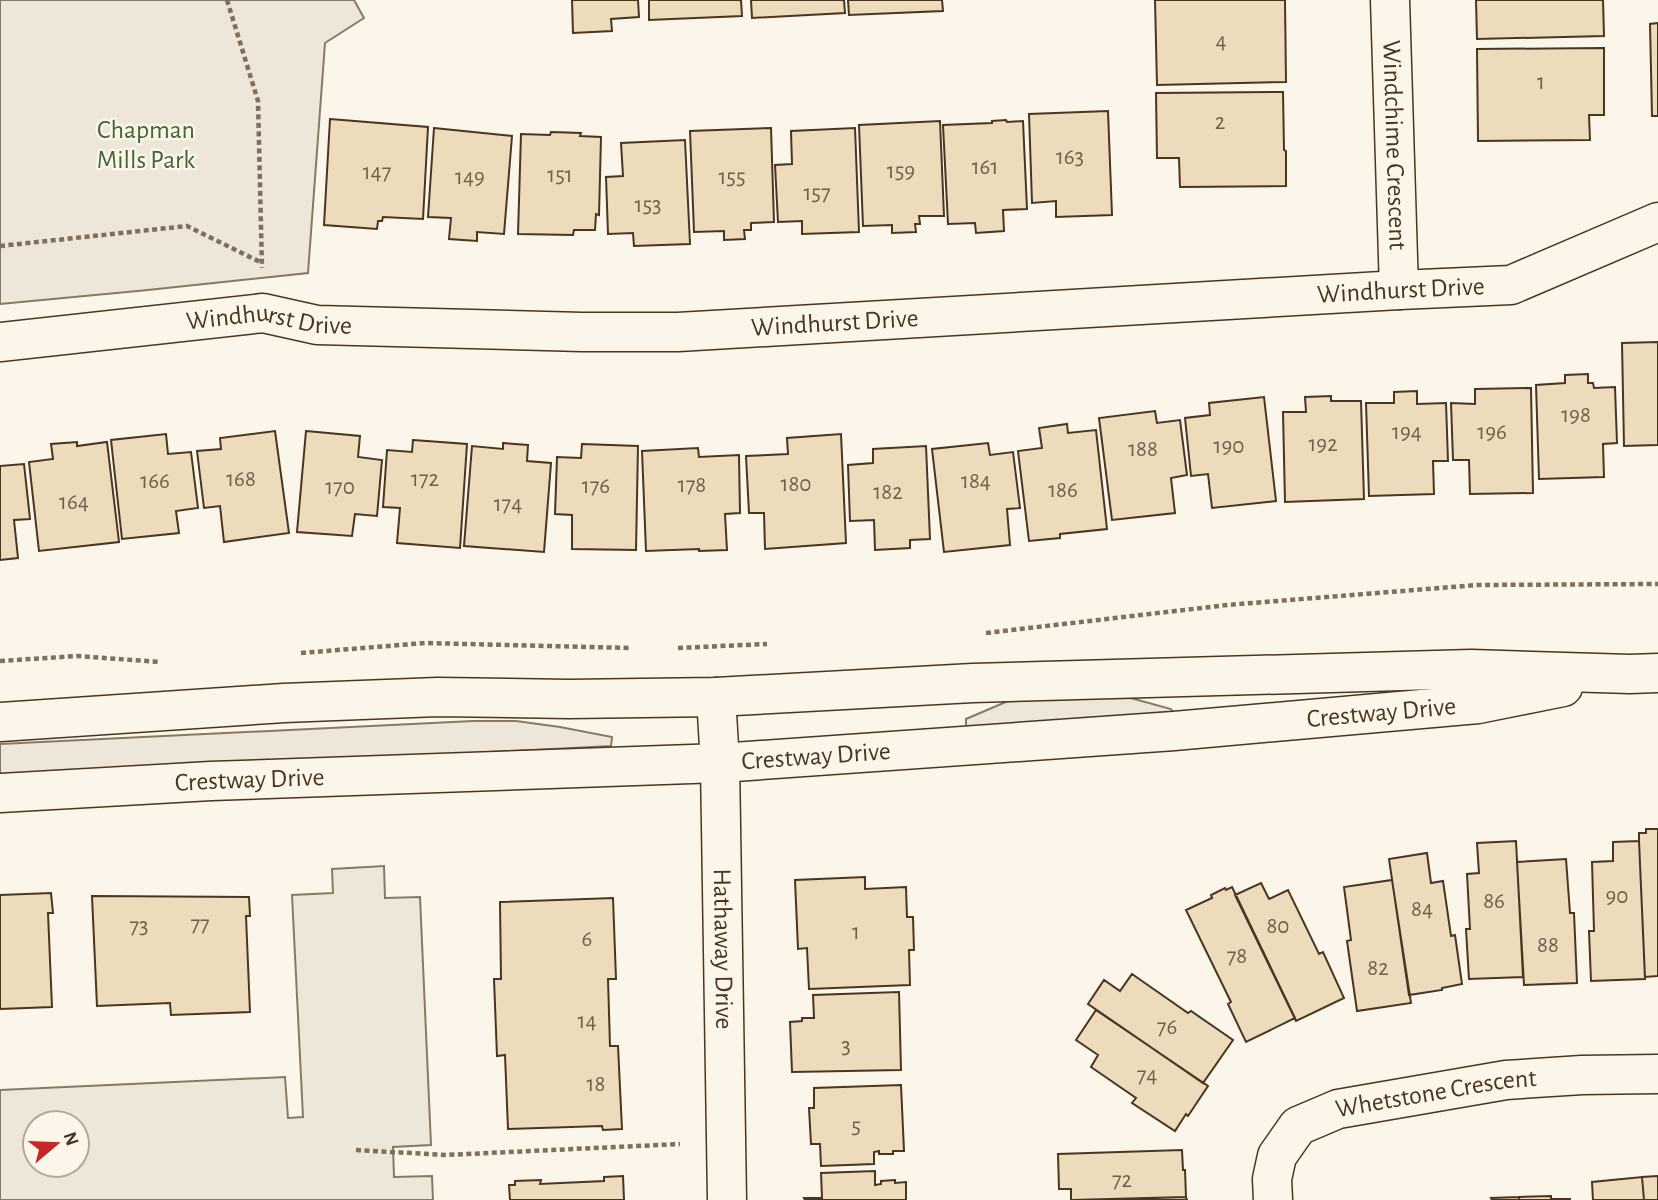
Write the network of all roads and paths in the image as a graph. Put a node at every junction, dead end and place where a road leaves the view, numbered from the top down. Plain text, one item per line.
1 (227, 0) edge
2 (1390, 0) edge
3 (1658, 222) edge
4 (0, 246) edge
5 (262, 263) junction
6 (1399, 290) junction
7 (263, 313) junction
8 (0, 342) edge
9 (1658, 584) edge
10 (974, 634) dead end
11 (772, 644) dead end
12 (632, 648) dead end
13 (671, 648) dead end
14 (297, 653) dead end
15 (0, 661) edge
16 (165, 662) dead end
17 (1644, 674) edge
18 (716, 697) junction
19 (0, 722) edge
20 (720, 763) junction
21 (0, 793) edge
22 (1658, 1074) edge
23 (726, 1141) junction
24 (356, 1150) dead end
25 (727, 1200) edge
26 (1273, 1200) edge

1 - 5 path
2 - 6 street, Windchime Crescent
3 - 6 street, Windhurst Drive
4 - 5 path
5 - 7 path
6 - 7 street, Windhurst Drive
7 - 8 street, Windhurst Drive
9 - 10 path
11 - 13 path
12 - 14 path
15 - 16 path
17 - 18 street, Crestway Drive
17 - 20 street, Crestway Drive
18 - 19 street, Crestway Drive
18 - 20 street, Hathaway Drive
20 - 21 street, Crestway Drive
20 - 23 street, Hathaway Drive
22 - 26 street, Whetstone Crescent
23 - 24 path
23 - 25 street, Hathaway Drive

